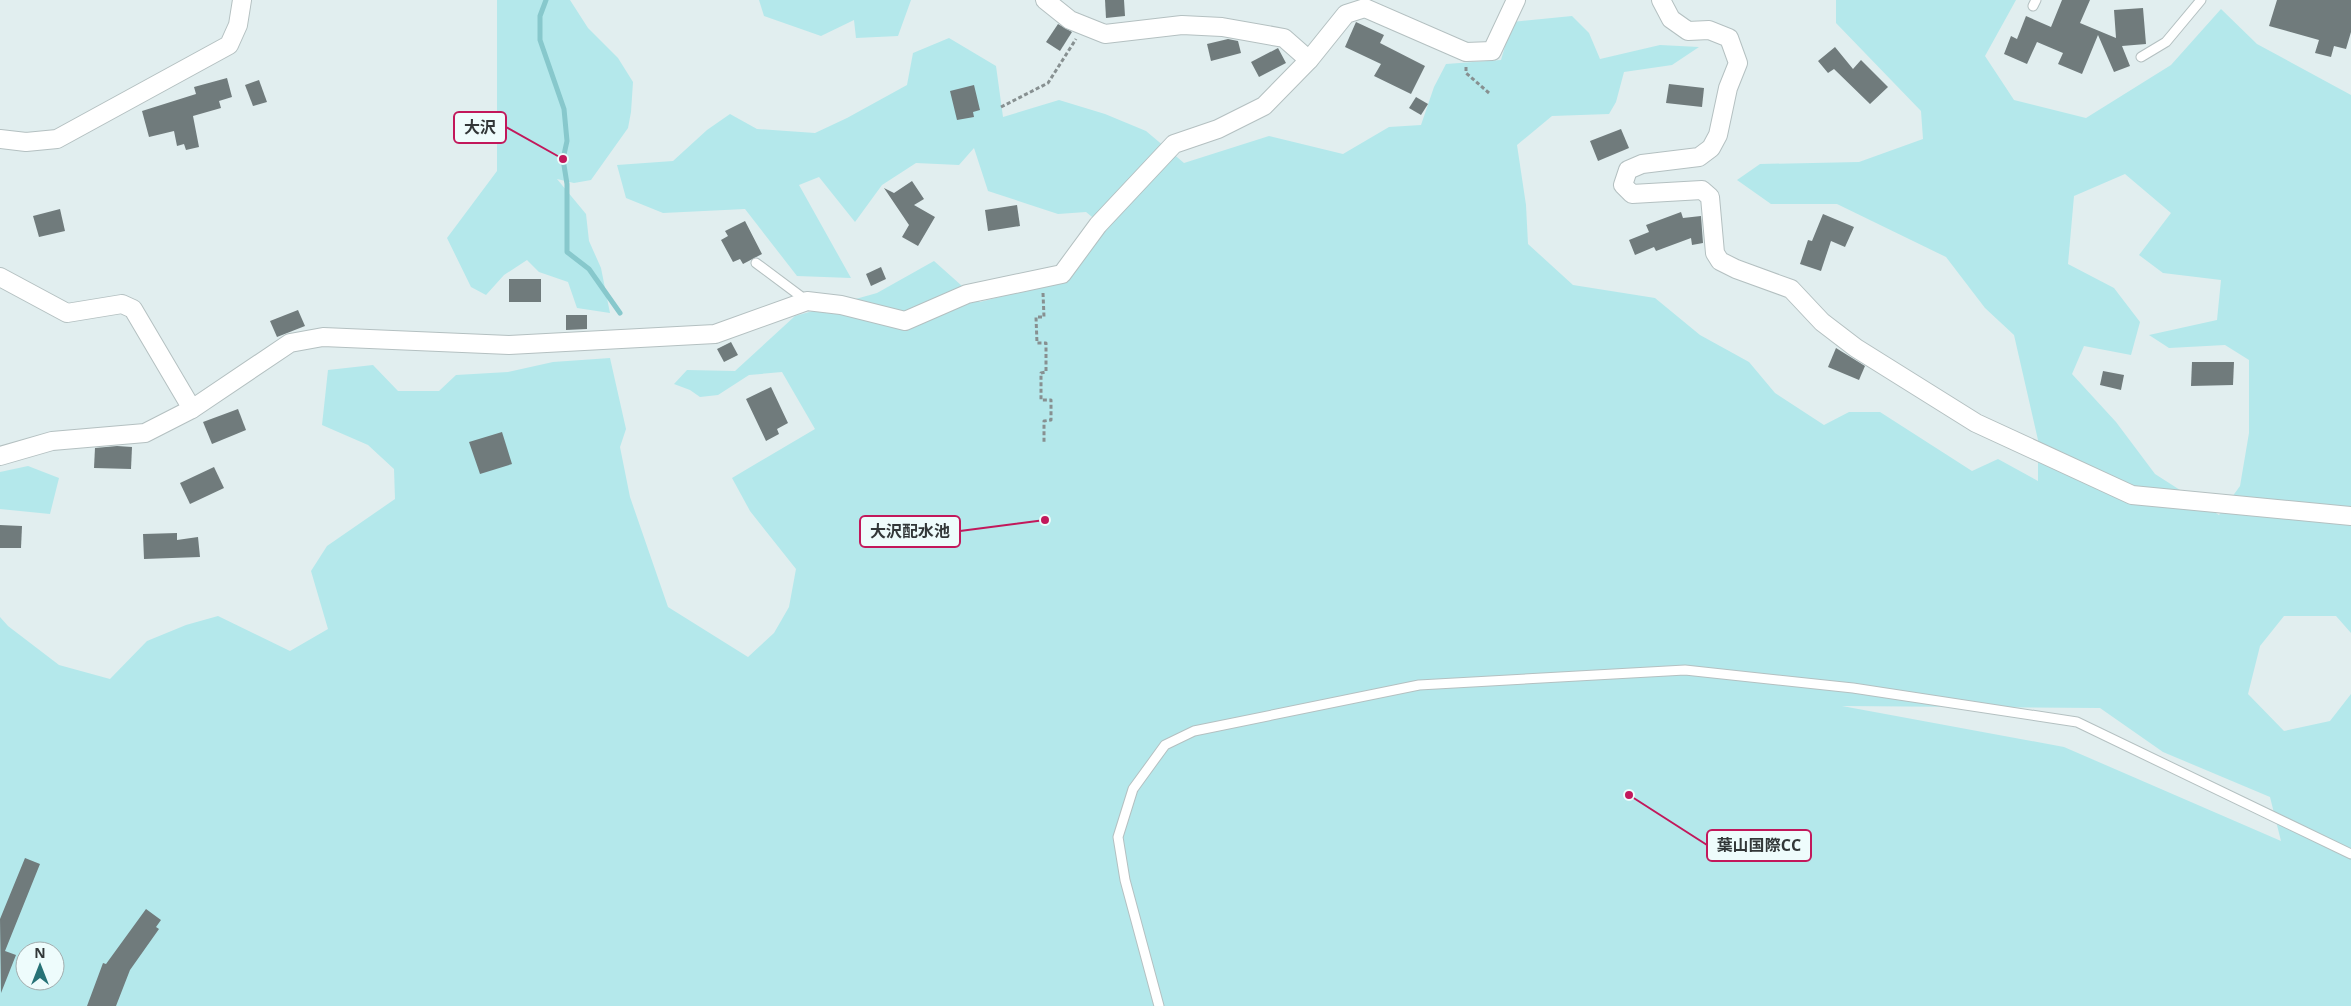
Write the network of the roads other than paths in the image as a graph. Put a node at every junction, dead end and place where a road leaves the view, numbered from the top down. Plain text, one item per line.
1 (242, 0) edge
2 (1045, 0) edge
3 (1516, 0) edge
4 (1661, 0) edge
5 (2200, 0) edge
6 (2141, 57) dead end
7 (1309, 60) junction
8 (0, 139) edge
9 (756, 263) dead end
10 (0, 276) edge
11 (807, 301) junction
12 (192, 409) junction
13 (0, 456) edge
14 (2351, 516) edge
15 (2351, 854) edge
16 (1159, 1006) edge

1 - 8 street
2 - 7 street
3 - 7 street
4 - 14 street
5 - 6 lane
7 - 11 street
9 - 11 lane
10 - 12 street
11 - 12 street
12 - 13 street
15 - 16 lane

